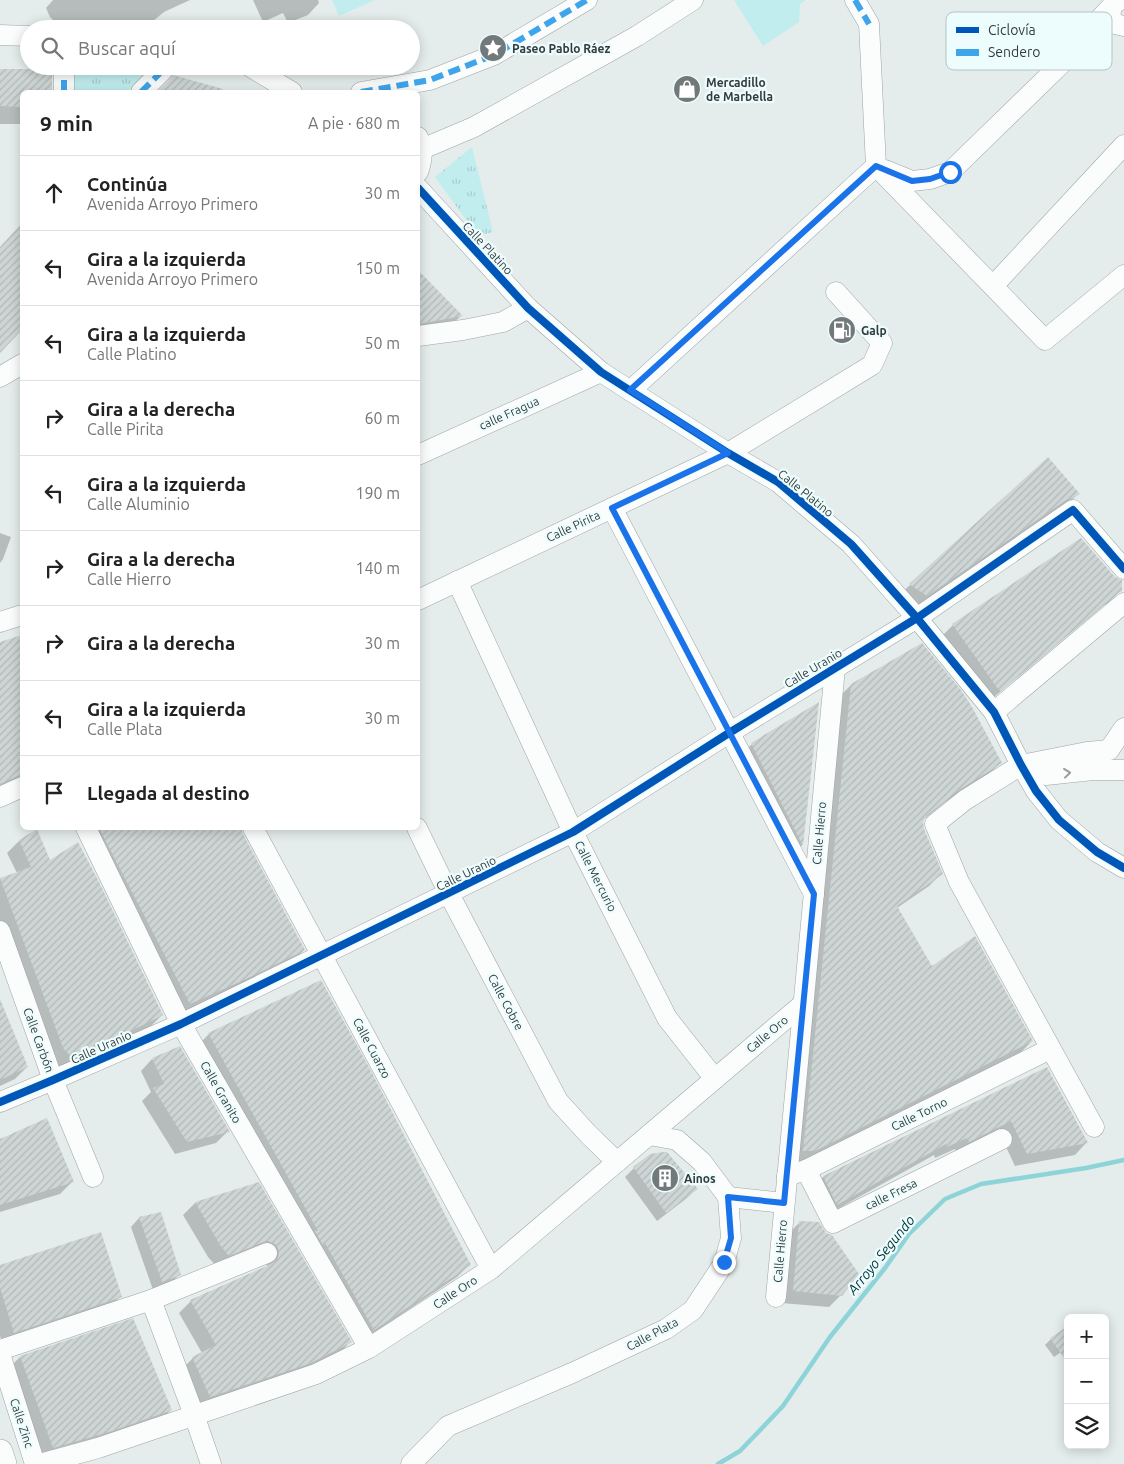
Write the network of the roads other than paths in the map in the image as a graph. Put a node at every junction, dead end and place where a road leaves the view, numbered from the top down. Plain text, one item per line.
1 (587, 0) edge
2 (693, 0) edge
3 (855, 0) edge
4 (1118, 2) edge
5 (1107, 12) edge
6 (1112, 19) edge
7 (1122, 26) edge
8 (2, 34) edge
9 (20, 35) edge
10 (1054, 70) edge
11 (64, 75) edge
12 (158, 75) edge
13 (264, 75) edge
14 (64, 90) edge
15 (143, 90) edge
16 (289, 90) edge
17 (372, 90) edge
18 (420, 143) edge
19 (1124, 145) edge
20 (876, 166) junction
21 (420, 167) edge
22 (420, 190) edge
23 (1124, 275) edge
24 (993, 286) junction
25 (836, 292) dead end
26 (528, 308) junction
27 (420, 336) edge
28 (20, 365) edge
29 (601, 372) junction
30 (0, 378) edge
31 (630, 390) junction
32 (420, 453) edge
33 (728, 453) junction
34 (612, 508) junction
35 (1124, 569) edge
36 (457, 581) junction
37 (420, 599) edge
38 (1124, 603) edge
39 (20, 616) edge
40 (917, 618) junction
41 (0, 622) edge
42 (835, 668) junction
43 (994, 712) junction
44 (1124, 728) edge
45 (728, 733) junction
46 (1110, 750) junction
47 (1021, 765) junction
48 (1124, 766) edge
49 (1124, 770) edge
50 (20, 787) edge
51 (0, 797) edge
52 (87, 830) edge
53 (254, 830) edge
54 (418, 830) edge
55 (573, 832) junction
56 (1124, 868) edge
57 (449, 894) junction
58 (814, 894) junction
59 (0, 930) edge
60 (322, 956) junction
61 (803, 1004) junction
62 (181, 1024) junction
63 (1050, 1049) junction
64 (714, 1079) junction
65 (53, 1080) junction
66 (0, 1102) edge
67 (1094, 1127) dead end
68 (649, 1135) junction
69 (1002, 1139) dead end
70 (617, 1162) junction
71 (806, 1170) junction
72 (787, 1176) junction
73 (93, 1177) dead end
74 (728, 1197) junction
75 (784, 1203) junction
76 (266, 1253) dead end
77 (491, 1269) junction
78 (776, 1297) dead end
79 (151, 1300) junction
80 (370, 1348) junction
81 (0, 1352) edge
82 (194, 1415) junction
83 (0, 1452) edge
84 (103, 1456) edge
85 (4, 1464) edge
86 (35, 1464) edge
87 (40, 1464) edge
88 (211, 1464) edge
89 (411, 1464) edge

1 - 17 street
2 - 18 street
3 - 20 street
4 - 5 street
6 - 7 street
8 - 9 street
10 - 20 street
11 - 14 street
12 - 15 street
13 - 16 street
18 - 21 street
19 - 24 street
20 - 24 street
20 - 31 street
22 - 26 street, Calle Platino
23 - 24 street
25 - 33 street, Calle Pirita
26 - 27 street
26 - 29 street, Calle Platino
28 - 30 street
29 - 31 street, Calle Platino
29 - 32 street, calle Fragua
31 - 33 street, Calle Platino
33 - 34 street, Calle Pirita
33 - 40 street, Calle Platino
34 - 36 street, Calle Pirita
34 - 45 street
35 - 40 street, Calle Uranio
36 - 37 street, Calle Pirita
36 - 55 street, Calle Mercurio
38 - 43 street
39 - 41 street
40 - 42 street, Calle Uranio
40 - 43 street, Calle Platino
42 - 45 street, Calle Uranio
42 - 58 street, Calle Hierro
43 - 47 street, Calle Platino
44 - 46 street
45 - 55 street, Calle Uranio
45 - 58 street
46 - 47 street
46 - 48 street
47 -> 49 street
47 - 56 street, Calle Platino
47 - 63 street
50 - 51 street
52 - 62 street, Calle Granito
53 - 60 street, Calle Cuarzo
54 - 57 street, Calle Cobre
55 - 57 street, Calle Uranio
55 - 64 street, Calle Mercurio
57 - 60 street, Calle Uranio
57 - 70 street, Calle Cobre
58 - 61 street, Calle Hierro
59 - 65 street, Calle Carbón
60 - 62 street, Calle Uranio
60 - 77 street, Calle Cuarzo
61 - 64 street, Calle Oro
61 - 72 street, Calle Hierro
62 - 65 street, Calle Uranio
62 - 80 street, Calle Granito
63 - 67 street
63 - 71 street, Calle Torno
64 - 68 street, Calle Oro
65 - 66 street, Calle Uranio
65 - 73 street, Calle Carbón
68 - 70 street, Calle Oro
68 - 74 street
69 - 71 street, calle Fresa
70 - 77 street, Calle Oro
71 - 72 street, Calle Torno
72 - 75 street, Calle Hierro
74 - 75 street
74 - 89 street, Calle Plata
75 - 78 street, Calle Hierro
76 - 79 street
77 - 80 street, Calle Oro
79 - 81 street
79 - 82 street
80 - 82 street, Calle Oro
81 - 86 street, Calle Zinc
82 - 84 street, Calle Oro
82 - 88 street
83 - 85 main road
84 - 87 street, Calle Oro

